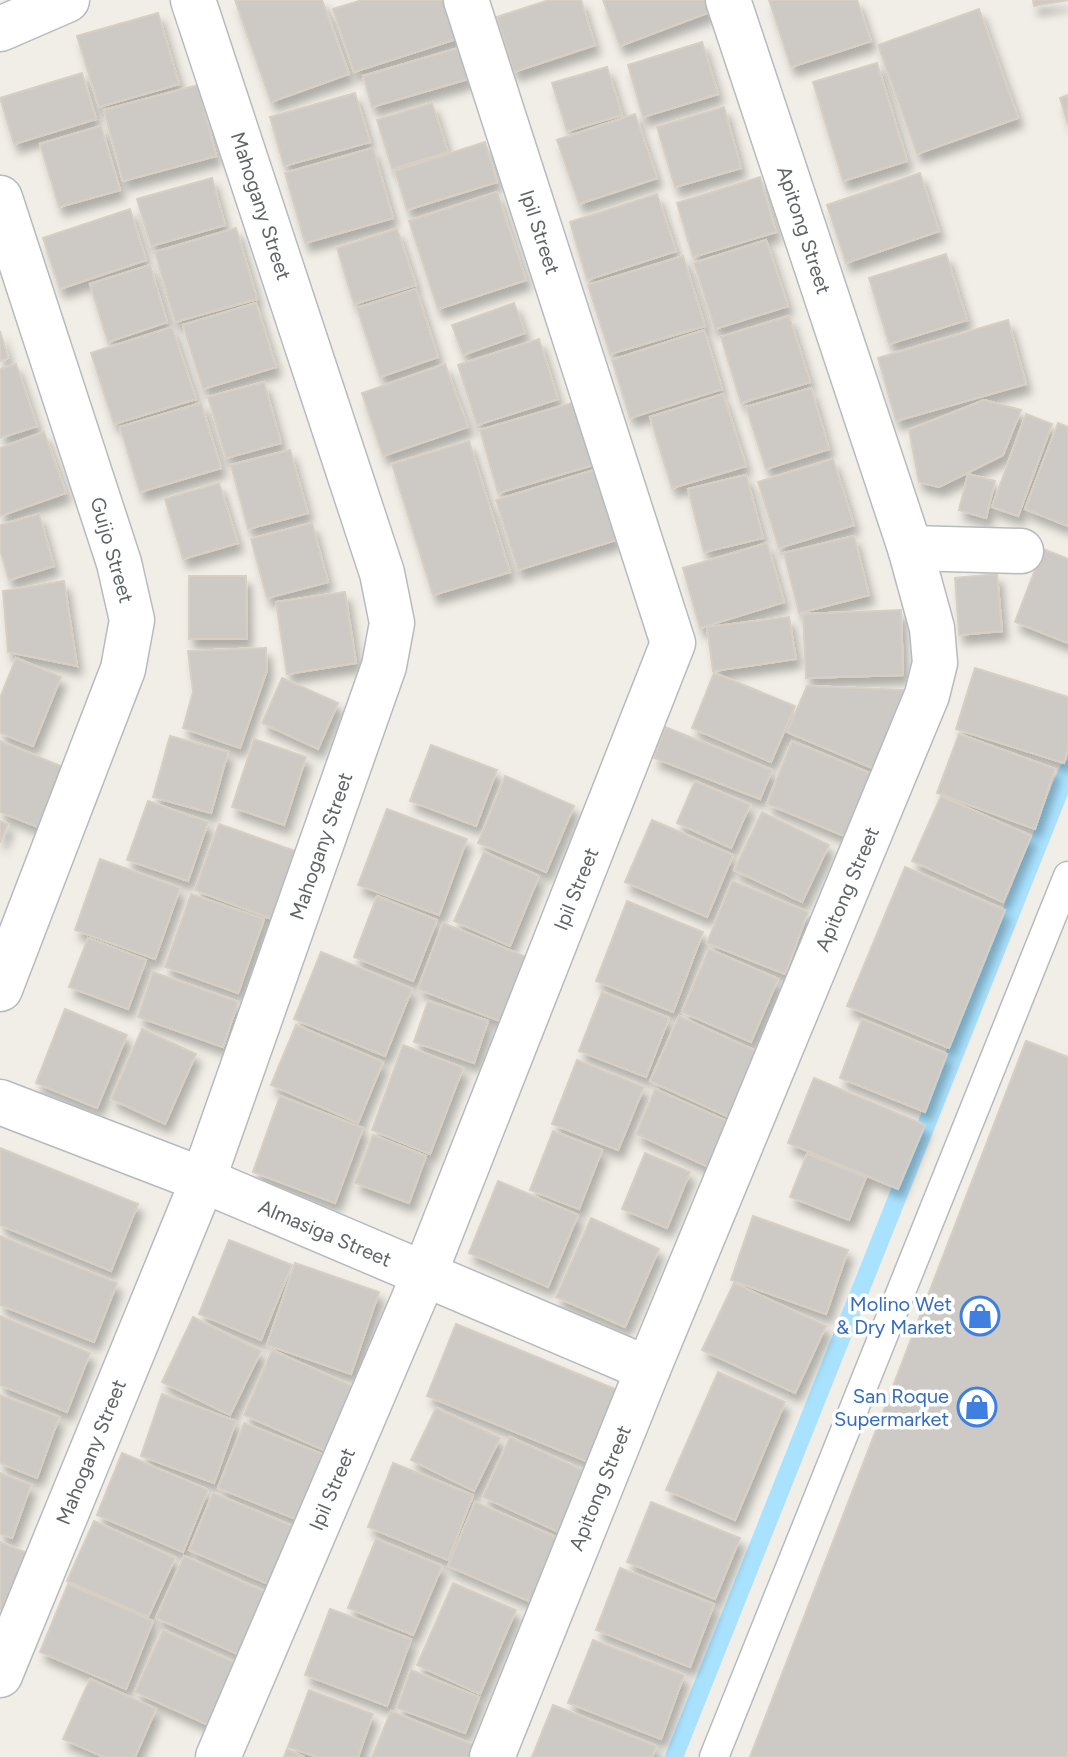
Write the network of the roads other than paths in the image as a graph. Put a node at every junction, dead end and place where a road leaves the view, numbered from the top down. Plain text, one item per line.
1 (67, 0) edge
2 (193, 0) edge
3 (466, 0) edge
4 (728, 0) edge
5 (0, 29) edge
6 (0, 198) edge
7 (910, 548) junction
8 (1021, 551) dead end
9 (1068, 876) edge
10 (0, 989) edge
11 (0, 1102) edge
12 (203, 1180) junction
13 (424, 1275) junction
14 (648, 1369) junction
15 (0, 1675) edge
16 (218, 1757) edge
17 (492, 1757) edge
18 (714, 1757) edge

1 - 5 street
2 - 12 street, Mahogany Street
3 - 13 street, Ipil Street
4 - 7 street, Apitong Street
6 - 10 street, Guijo Street
7 - 8 street
7 - 14 street, Apitong Street
9 - 18 lane
11 - 12 street, Almasiga Street
12 - 13 street, Almasiga Street
12 - 15 street, Mahogany Street
13 - 14 street, Almasiga Street
13 - 16 street, Ipil Street
14 - 17 street, Apitong Street

